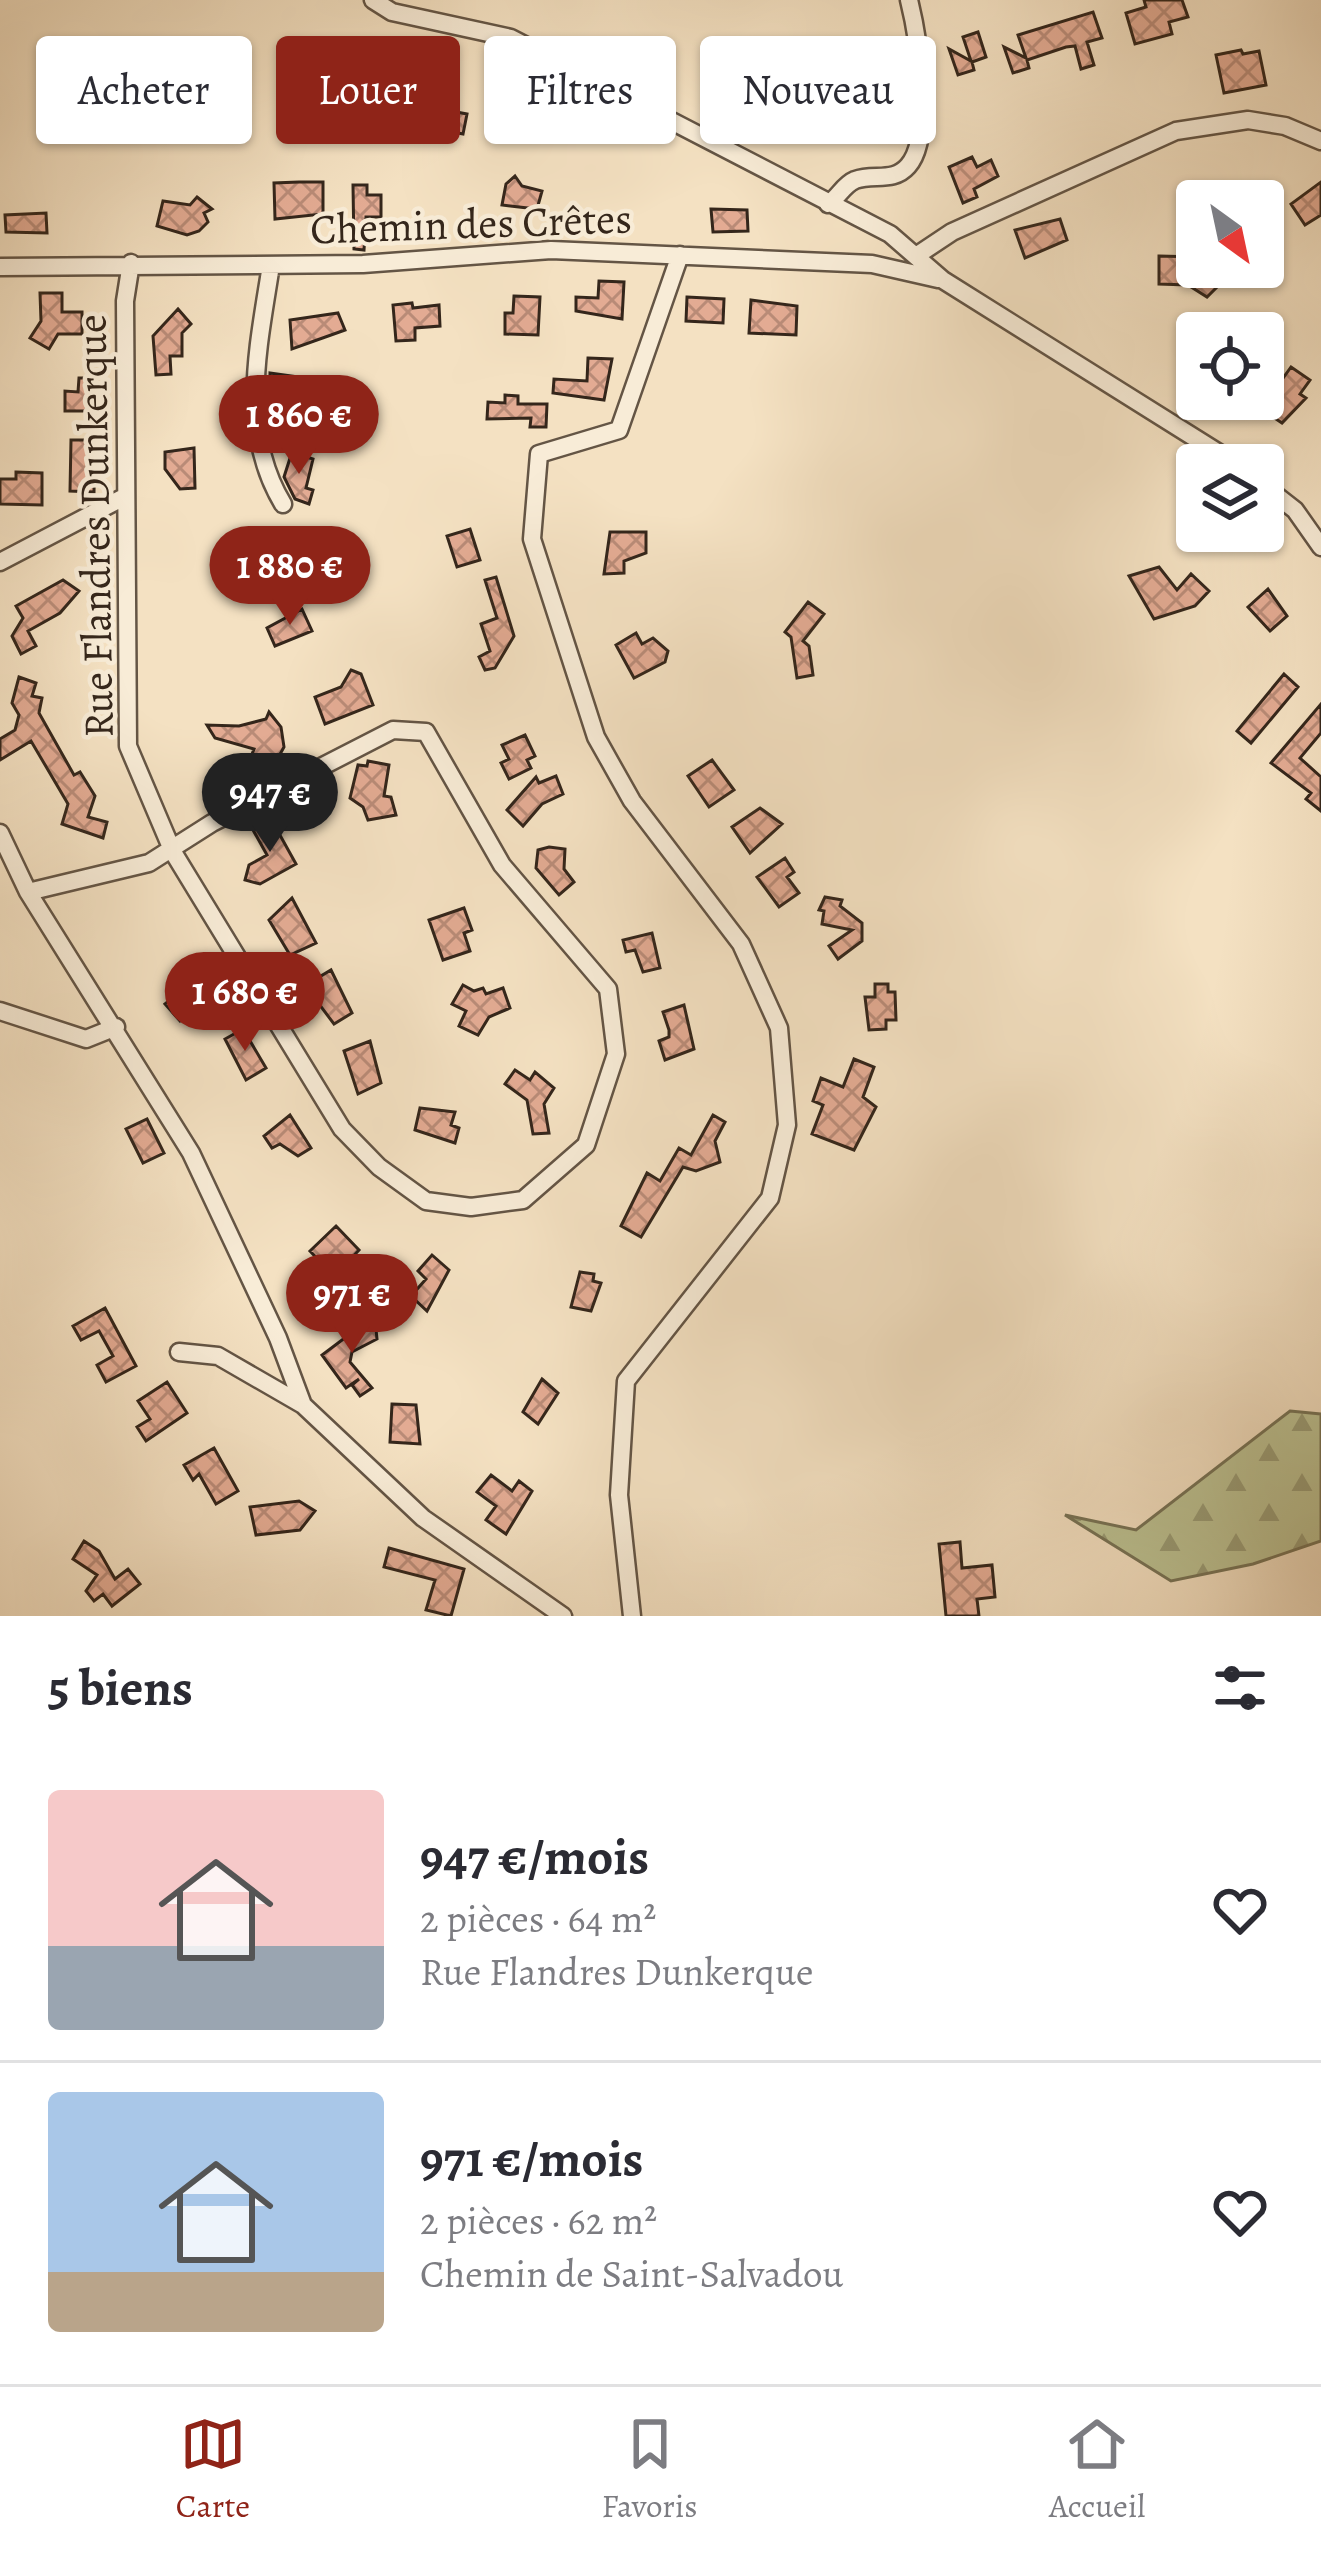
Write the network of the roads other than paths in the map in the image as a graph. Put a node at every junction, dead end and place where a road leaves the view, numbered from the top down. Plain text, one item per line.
1 (373, 0) edge
2 (909, 0) edge
3 (1321, 141) edge
4 (828, 203) junction
5 (680, 255) junction
6 (919, 259) junction
7 (131, 263) junction
8 (271, 265) junction
9 (0, 267) edge
10 (943, 280) junction
11 (1205, 444) edge
12 (126, 496) junction
13 (1284, 501) edge
14 (283, 504) dead end
15 (1321, 547) edge
16 (0, 562) edge
17 (0, 833) edge
18 (173, 852) junction
19 (28, 892) junction
20 (0, 1011) edge
21 (116, 1027) junction
22 (178, 1352) dead end
23 (303, 1405) junction
24 (563, 1616) edge
25 (632, 1616) edge

1 - 4 street
2 - 4 street
3 - 6 street
4 - 6 street
5 - 8 street, Chemin des Crêtes
5 - 10 street, Chemin des Crêtes
5 - 25 street
6 - 10 street
7 - 8 street, Chemin des Crêtes
7 - 9 street, Chemin des Crêtes
7 - 12 street, Rue Flandres Dunkerque
8 - 14 street
10 - 11 street
12 - 16 street
12 - 18 street, Rue Flandres Dunkerque
13 - 15 street
17 - 19 street
18 - 18 street, Rue Flandres Dunkerque
18 - 19 street, Rue Flandres Dunkerque
19 - 21 street
20 - 21 street
21 - 23 street
22 - 23 street
23 - 24 street

